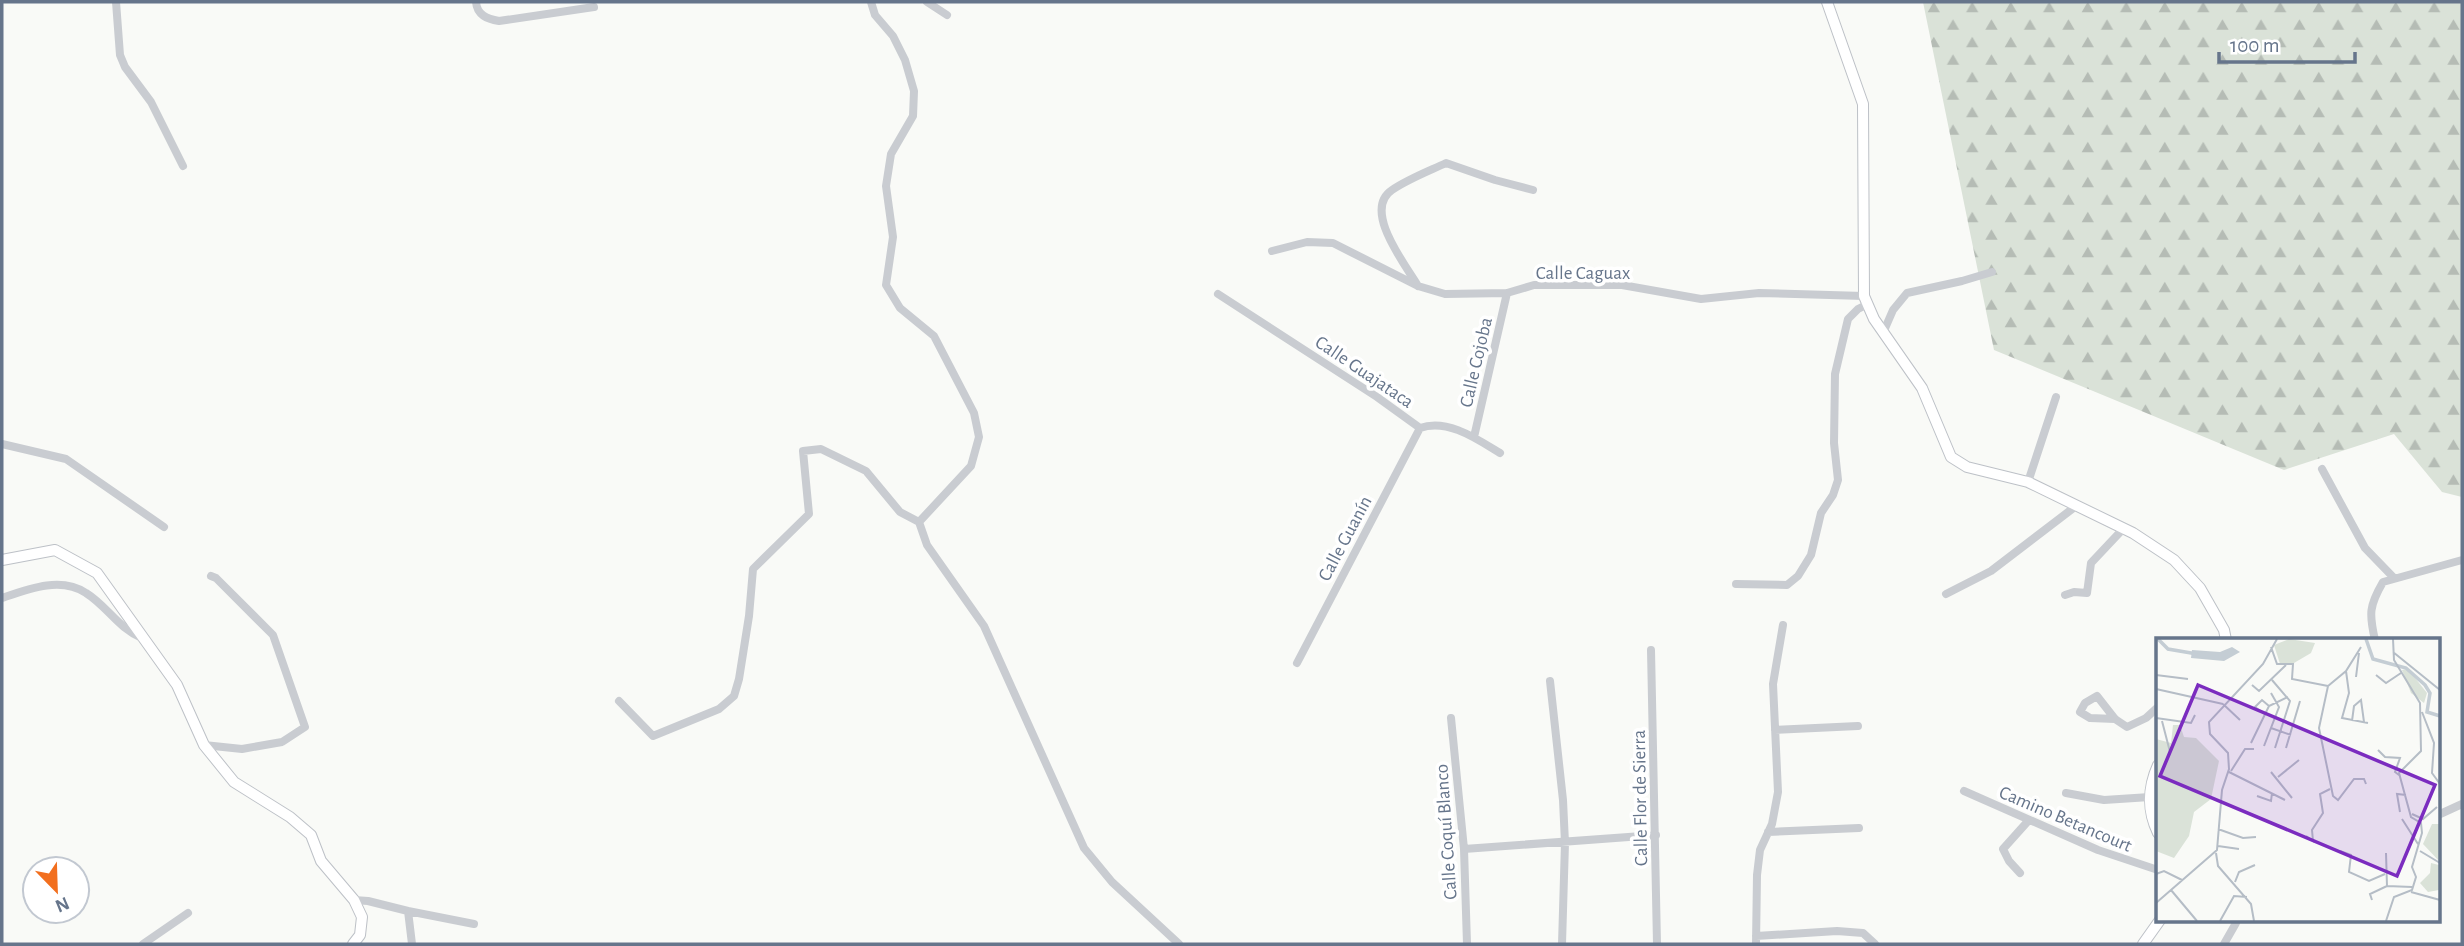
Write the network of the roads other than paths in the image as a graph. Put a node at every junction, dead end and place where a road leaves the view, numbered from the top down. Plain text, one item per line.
1 (116, 2) edge
2 (476, 2) edge
3 (871, 2) edge
4 (927, 2) edge
5 (1826, 2) edge
6 (594, 7) dead end
7 (947, 15) dead end
8 (183, 166) dead end
9 (1533, 190) dead end
10 (1272, 251) dead end
11 (1992, 272) dead end
12 (1418, 286) junction
13 (1507, 293) junction
14 (1218, 294) dead end
15 (1866, 300) junction
16 (1883, 333) junction
17 (2056, 397) dead end
18 (1420, 428) junction
19 (1474, 437) junction
20 (2, 444) edge
21 (1500, 453) dead end
22 (2322, 469) dead end
23 (2028, 482) junction
24 (2076, 506) junction
25 (919, 522) junction
26 (164, 527) dead end
27 (2123, 528) junction
28 (2, 560) edge
29 (2462, 560) edge
30 (211, 576) dead end
31 (2394, 578) junction
32 (1736, 584) dead end
33 (1946, 594) dead end
34 (2065, 595) dead end
35 (2, 598) edge
36 (1783, 625) dead end
37 (2226, 638) edge
38 (2375, 638) edge
39 (144, 639) junction
40 (1651, 650) dead end
41 (1297, 663) dead end
42 (1550, 681) dead end
43 (619, 701) dead end
44 (2156, 709) edge
45 (1451, 718) dead end
46 (2115, 719) dead end
47 (1858, 726) dead end
48 (1775, 730) junction
49 (204, 746) junction
50 (2156, 770) edge
51 (1964, 791) dead end
52 (2066, 793) dead end
53 (2150, 797) junction
54 (2462, 804) edge
55 (2440, 815) edge
56 (2029, 820) junction
57 (1859, 828) dead end
58 (2156, 830) edge
59 (1768, 832) junction
60 (1656, 835) junction
61 (1564, 843) junction
62 (1464, 849) junction
63 (2156, 869) edge
64 (2021, 873) dead end
65 (354, 900) junction
66 (408, 911) junction
67 (188, 913) dead end
68 (2159, 922) edge
69 (2236, 922) edge
70 (474, 924) dead end
71 (1756, 940) edge
72 (143, 944) edge
73 (353, 944) edge
74 (412, 944) edge
75 (1179, 944) edge
76 (1467, 944) edge
77 (1562, 944) edge
78 (1657, 944) edge
79 (1875, 944) edge
80 (2143, 944) edge
81 (2224, 944) edge

1 - 8 street
2 - 6 street
3 - 25 street
4 - 7 street
5 - 15 street
9 - 12 street
10 - 12 street, Calle Caguax
11 - 16 street
12 - 13 street, Calle Caguax
13 - 15 street, Calle Caguax
13 - 19 street, Calle Cojoba
14 - 18 street, Calle Guajataca
15 - 16 street
15 - 32 street
16 - 23 street
17 - 23 street
18 - 19 street, Calle Guajataca
18 - 41 street, Calle Guanín
19 - 21 street, Calle Guajataca
20 - 26 street
22 - 31 street
23 - 24 street
24 - 27 street
24 - 33 street
25 - 43 street
25 - 75 street
27 - 34 street
27 - 37 street
28 - 39 street
29 - 31 street
30 - 49 street
31 - 38 street
35 - 39 street
36 - 48 street
39 - 49 street
40 - 60 street, Calle Flor de Sierra
42 - 61 street
44 - 46 street
45 - 62 street, Calle Coquí Blanco
47 - 48 street
48 - 59 street
49 - 65 street
50 - 53 street
51 - 56 street, Camino Betancourt
52 - 53 street
53 - 58 street
54 - 55 street
56 - 63 street, Camino Betancourt
56 - 64 street
57 - 59 street
59 - 71 street
60 - 61 street
60 - 78 street, Calle Flor de Sierra
61 - 62 street
61 - 77 street
62 - 76 street, Calle Coquí Blanco
65 - 66 street
65 - 73 street
66 - 70 street
66 - 74 street
67 - 72 street
68 - 80 street
69 - 81 street
71 - 79 street

